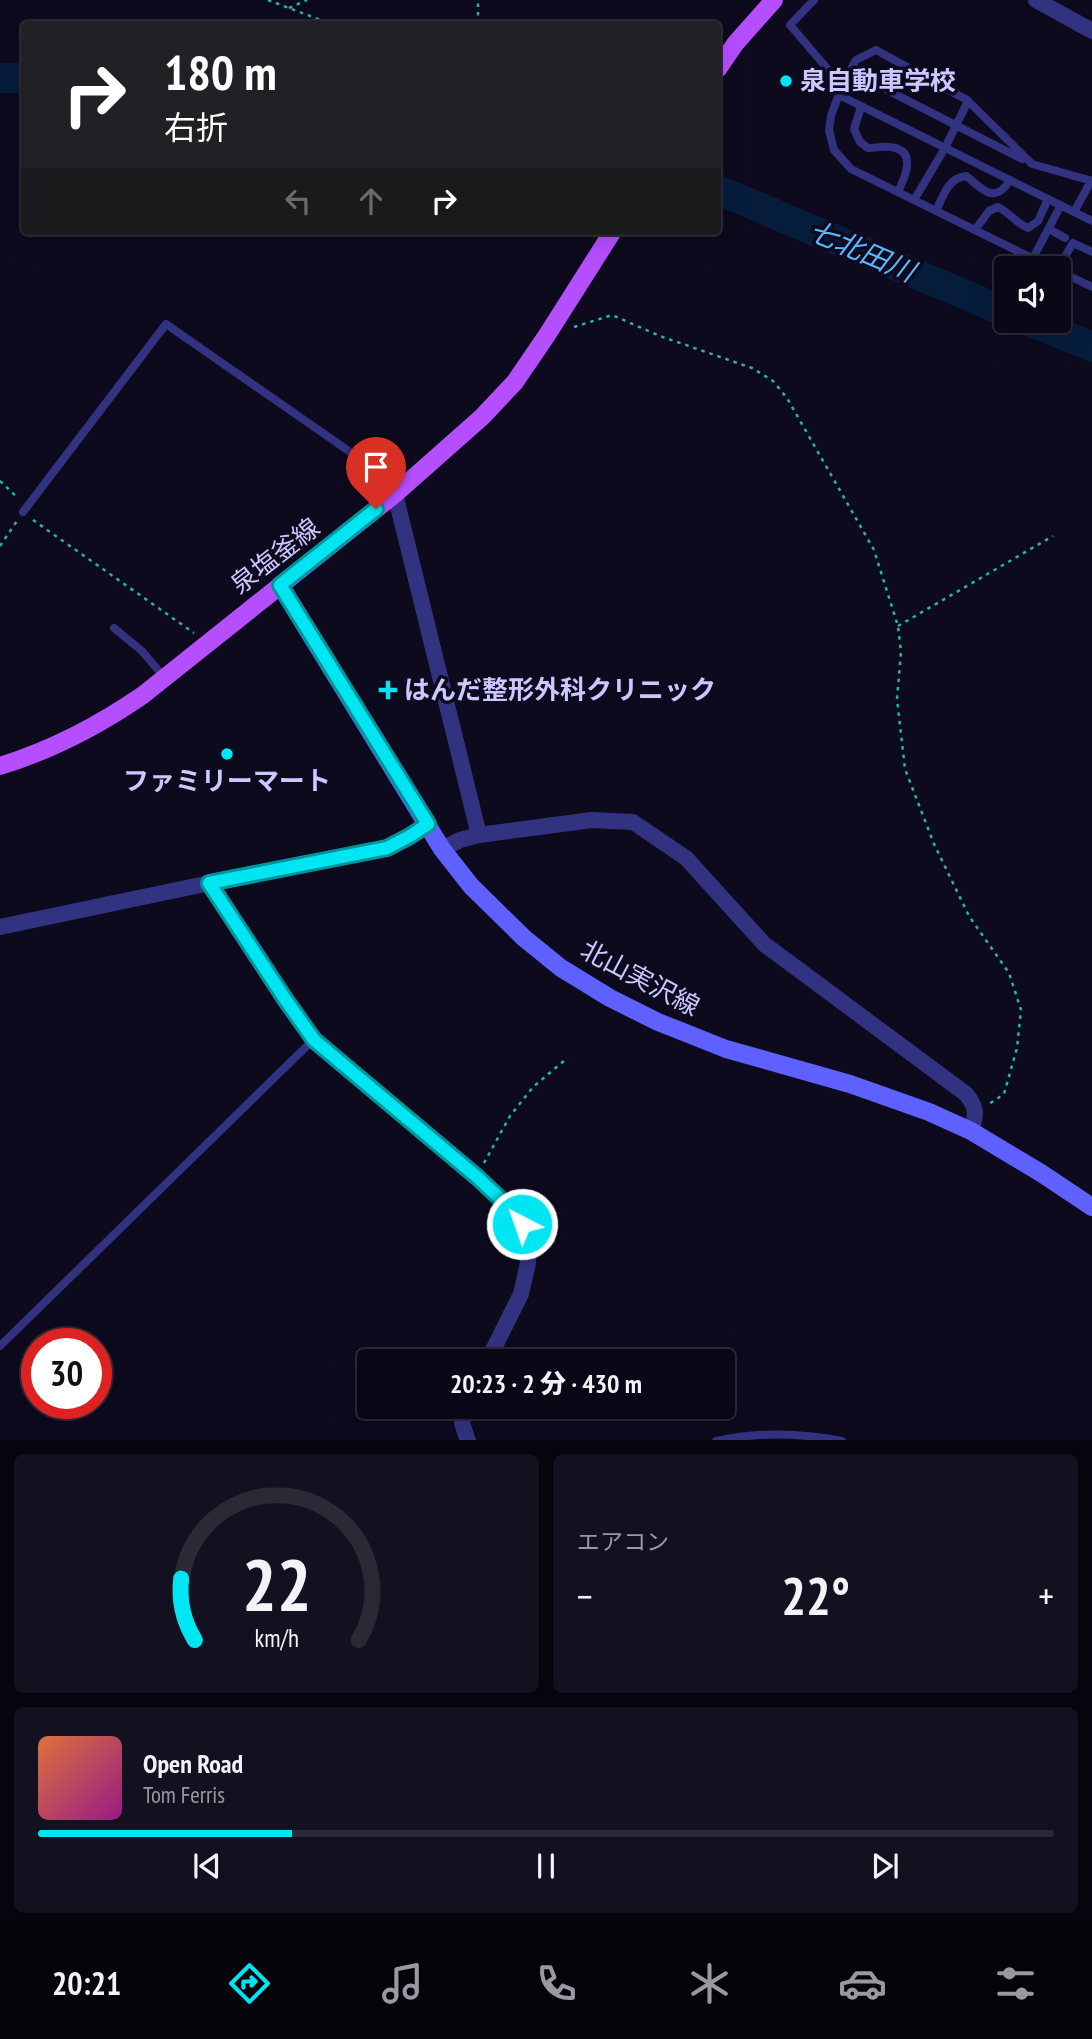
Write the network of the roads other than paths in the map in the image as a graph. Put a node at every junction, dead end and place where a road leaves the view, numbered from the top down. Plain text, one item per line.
1 (774, 0) edge
2 (814, 0) edge
3 (1036, 0) edge
4 (1092, 31) edge
5 (721, 65) edge
6 (850, 71) junction
7 (842, 86) junction
8 (839, 95) junction
9 (968, 101) junction
10 (861, 107) junction
11 (956, 125) junction
12 (944, 148) junction
13 (1032, 164) junction
14 (1010, 180) junction
15 (1092, 181) edge
16 (898, 192) junction
17 (1048, 199) junction
18 (914, 200) junction
19 (1061, 205) junction
20 (936, 211) junction
21 (1074, 212) junction
22 (1092, 221) edge
23 (1049, 229) junction
24 (975, 230) junction
25 (610, 235) edge
26 (1065, 238) dead end
27 (1092, 253) edge
28 (1029, 256) edge
29 (1034, 256) edge
30 (1066, 256) edge
31 (1071, 276) edge
32 (1092, 288) edge
33 (398, 491) junction
34 (23, 512) road end
35 (280, 585) junction
36 (114, 628) dead end
37 (164, 678) junction
38 (0, 766) edge
39 (428, 824) junction
40 (479, 835) junction
41 (442, 849) junction
42 (209, 883) junction
43 (0, 927) edge
44 (314, 1040) junction
45 (971, 1130) junction
46 (1092, 1206) edge
47 (0, 1346) edge
48 (494, 1349) edge
49 (463, 1419) edge
50 (468, 1440) edge
51 (716, 1440) edge
52 (842, 1440) edge

1 - 5 main road
2 - 7 lane
3 - 4 street
6 - 7 lane
6 - 9 lane
6 - 11 lane
7 - 8 lane
8 - 10 lane
8 - 16 lane
9 - 11 lane
9 - 13 lane
10 - 12 lane
10 - 16 lane
11 - 12 lane
11 - 13 lane
12 - 14 lane
12 - 18 lane
13 - 15 lane
14 - 17 lane
14 - 20 lane
15 - 21 lane
16 - 18 lane
17 - 19 lane
17 - 24 lane
18 - 20 lane
19 - 21 lane
19 - 23 lane
20 - 24 lane
21 - 22 lane
23 - 26 lane
23 - 29 lane
24 - 28 lane
25 - 33 main road, 泉塩釜線
27 - 30 lane
31 - 32 lane
33 - 34 lane
33 - 35 main road, 泉塩釜線
33 - 40 street
35 - 37 main road, 泉塩釜線
35 - 39 street, 北山実沢線
36 - 37 lane
37 - 38 main road, 泉塩釜線
39 - 41 street, 北山実沢線
39 - 42 street
40 - 41 street
40 - 45 street
41 - 45 street, 北山実沢線
42 - 43 street
42 - 44 street
44 - 47 lane
44 - 48 street
45 - 46 street, 北山実沢線
49 - 50 street
51 - 52 lane

